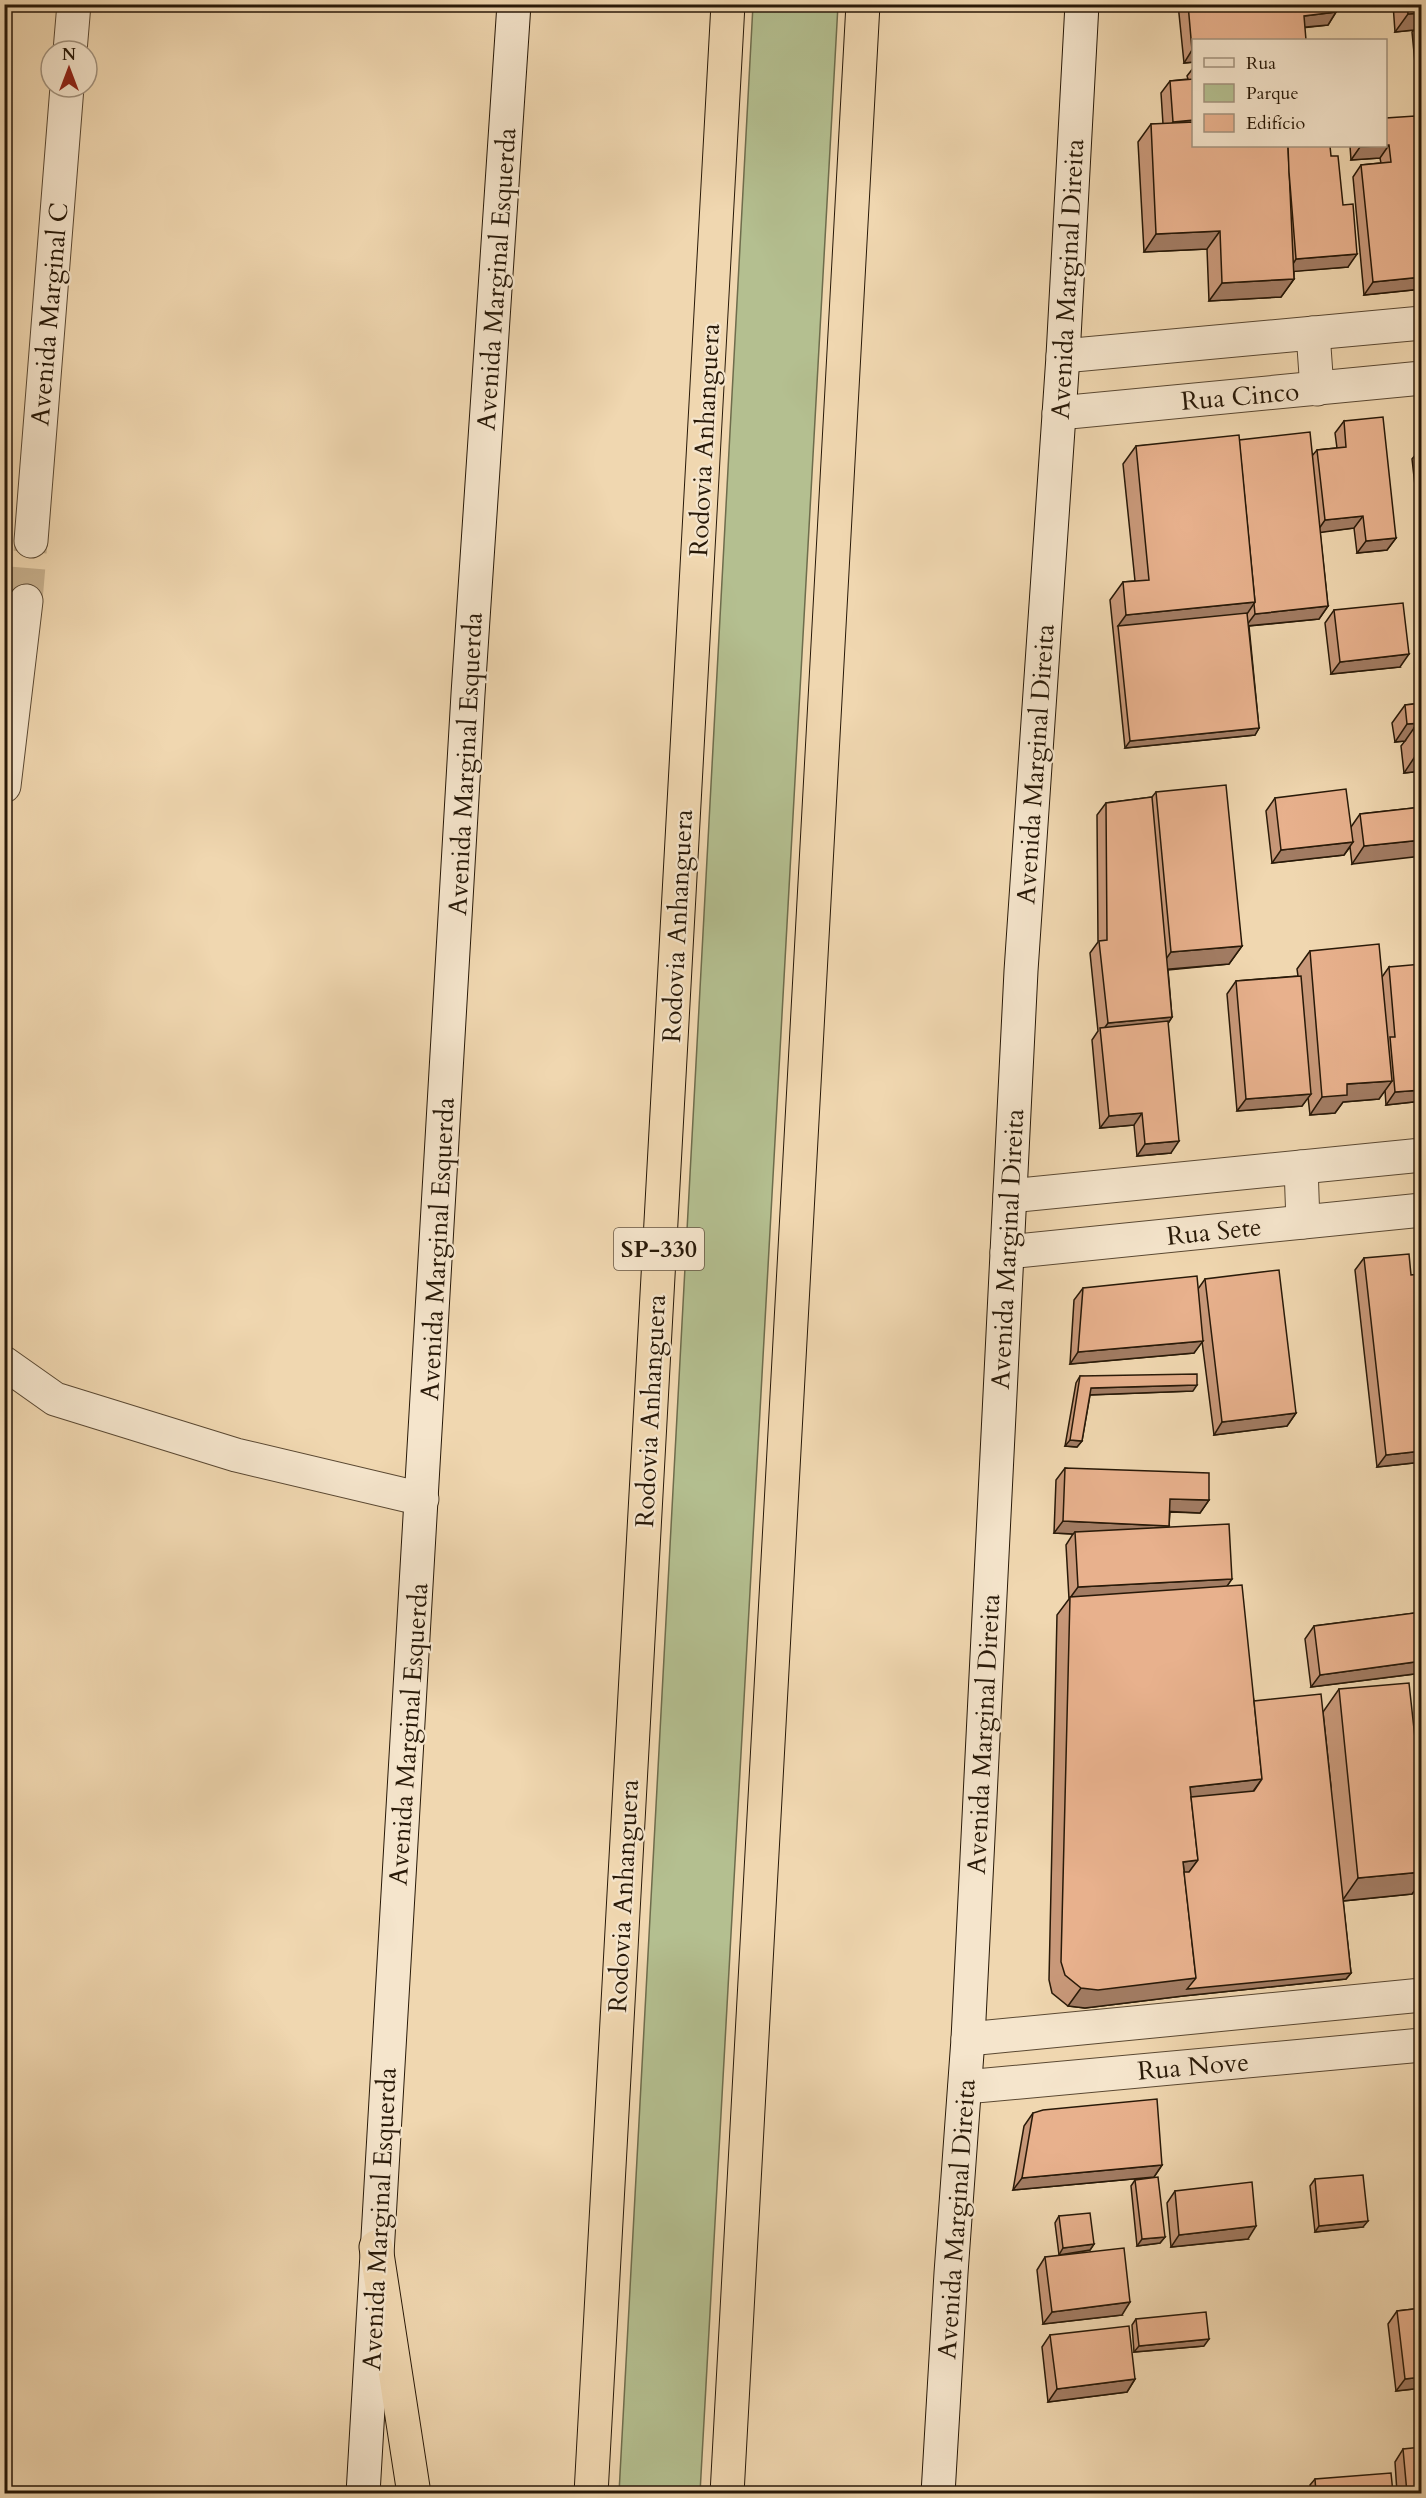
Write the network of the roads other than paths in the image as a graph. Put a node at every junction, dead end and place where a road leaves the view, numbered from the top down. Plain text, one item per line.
1 (74, 4) edge
2 (514, 4) edge
3 (728, 4) edge
4 (863, 4) edge
5 (1082, 4) edge
6 (71, 39) edge
7 (66, 99) edge
8 (1422, 323) edge
9 (1313, 333) junction
10 (1063, 356) junction
11 (1422, 378) edge
12 (1317, 389) junction
13 (1059, 413) junction
14 (31, 541) tunnel mouth
15 (26, 601) tunnel mouth
16 (4, 786) edge
17 (1422, 1155) edge
18 (1301, 1167) junction
19 (1010, 1196) junction
20 (1422, 1210) edge
21 (1303, 1222) junction
22 (1007, 1252) junction
23 (4, 1363) edge
24 (422, 1498) junction
25 (1422, 1995) edge
26 (968, 2039) junction
27 (1422, 2045) edge
28 (966, 2087) junction
29 (376, 2247) junction
30 (363, 2493) edge
31 (414, 2493) edge
32 (591, 2493) edge
33 (727, 2493) edge
34 (938, 2493) edge

1 - 6 main road
2 - 24 main road, Avenida Marginal Esquerda
3 - 32 highway, Rodovia Anhanguera / SP-330
4 - 33 highway
5 - 10 main road, Avenida Marginal Direita
7 - 14 main road, Avenida Marginal C
8 - 9 main road
9 - 10 main road
9 - 12 main road
10 - 13 main road, Avenida Marginal Direita
11 - 12 main road, Rua Cinco
12 - 13 main road, Rua Cinco
13 - 19 main road, Avenida Marginal Direita
15 - 16 main road
17 - 18 main road
18 - 19 main road
18 - 21 main road
19 - 22 main road, Avenida Marginal Direita
20 - 21 main road, Rua Sete
21 - 22 main road, Rua Sete
22 - 26 main road, Avenida Marginal Direita
23 - 24 main road
24 - 29 main road, Avenida Marginal Esquerda
25 - 26 main road, Rua Nove
26 - 28 main road, Avenida Marginal Direita
27 - 28 main road, Rua Nove
28 - 34 main road, Avenida Marginal Direita
29 - 30 main road, Avenida Marginal Esquerda
29 - 31 highway

